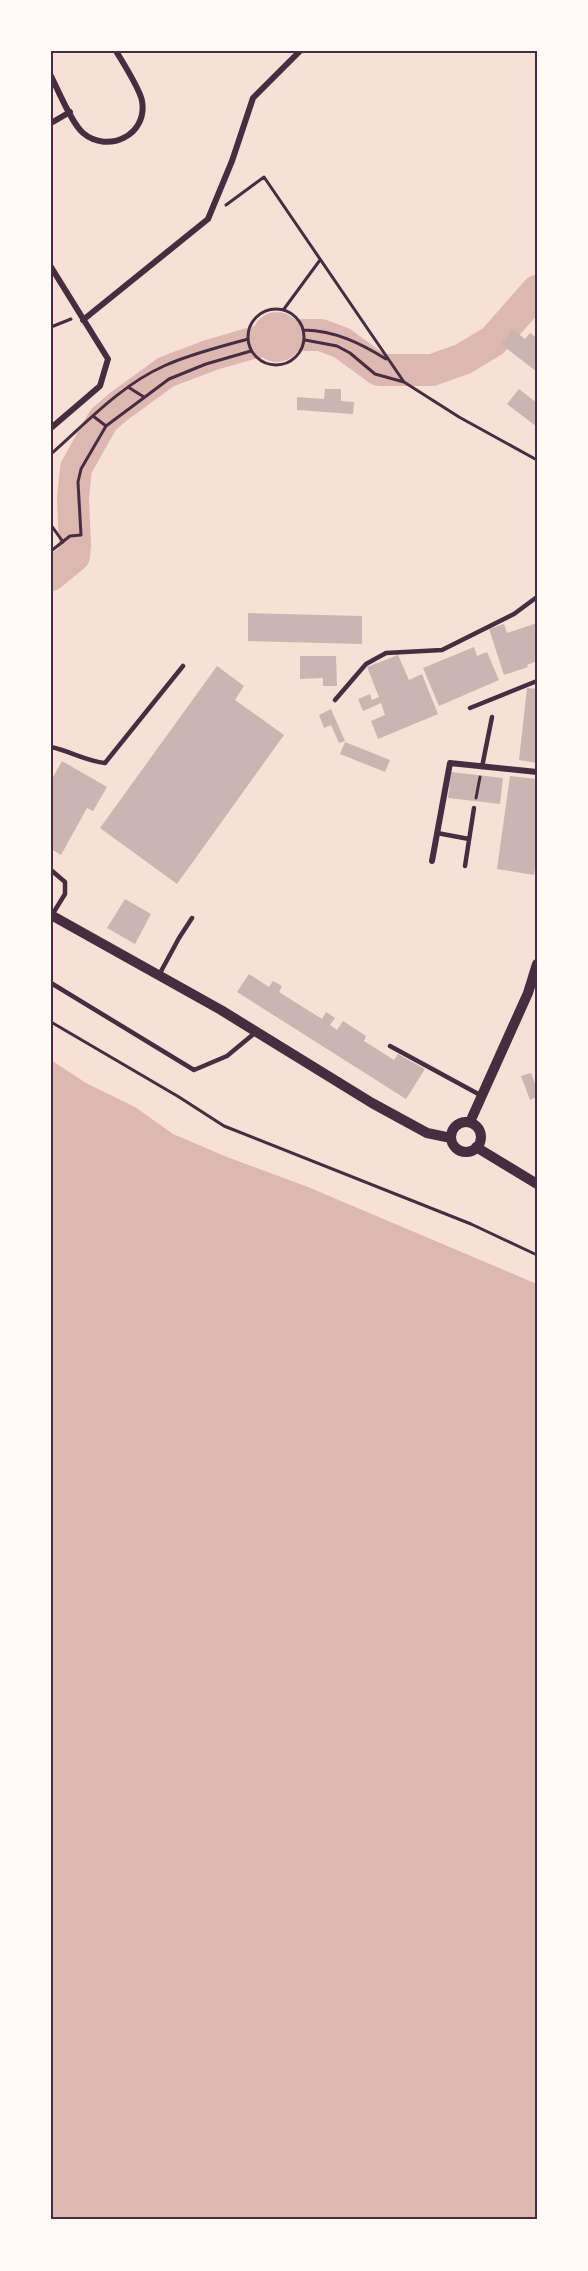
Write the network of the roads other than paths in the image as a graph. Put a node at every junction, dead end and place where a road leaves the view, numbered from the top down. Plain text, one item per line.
1 (116, 51) edge
2 (300, 51) edge
3 (51, 76) edge
4 (70, 112) junction
5 (51, 123) edge
6 (51, 267) edge
7 (81, 317) junction
8 (51, 428) edge
9 (537, 597) edge
10 (183, 666) dead end
11 (537, 681) edge
12 (336, 700) dead end
13 (470, 708) dead end
14 (492, 717) dead end
15 (51, 747) edge
16 (482, 767) junction
17 (537, 772) edge
18 (474, 808) road end
19 (437, 833) junction
20 (469, 838) junction
21 (432, 861) dead end
22 (465, 866) dead end
23 (51, 870) edge
24 (52, 915) edge
25 (192, 918) dead end
26 (537, 964) edge
27 (159, 975) junction
28 (51, 983) edge
29 (255, 1032) junction
30 (390, 1046) dead end
31 (482, 1096) junction
32 (470, 1122) junction
33 (451, 1138) junction
34 (476, 1147) junction
35 (537, 1184) edge

1 - 4 street
2 - 7 street
3 - 4 street
4 - 5 street
6 - 7 street
7 - 8 street
9 - 12 lane
10 - 15 lane
11 - 13 lane
14 - 16 lane
16 - 17 street
16 - 19 street
18 - 20 lane
19 - 20 lane
19 - 21 street
20 - 22 lane
23 - 24 lane
24 - 27 street
25 - 27 lane
26 - 31 street
27 - 29 street
28 - 29 lane
29 - 33 street
30 - 31 lane
31 - 32 street
32 - 33 street
32 - 34 street
33 - 34 street
34 - 35 street

